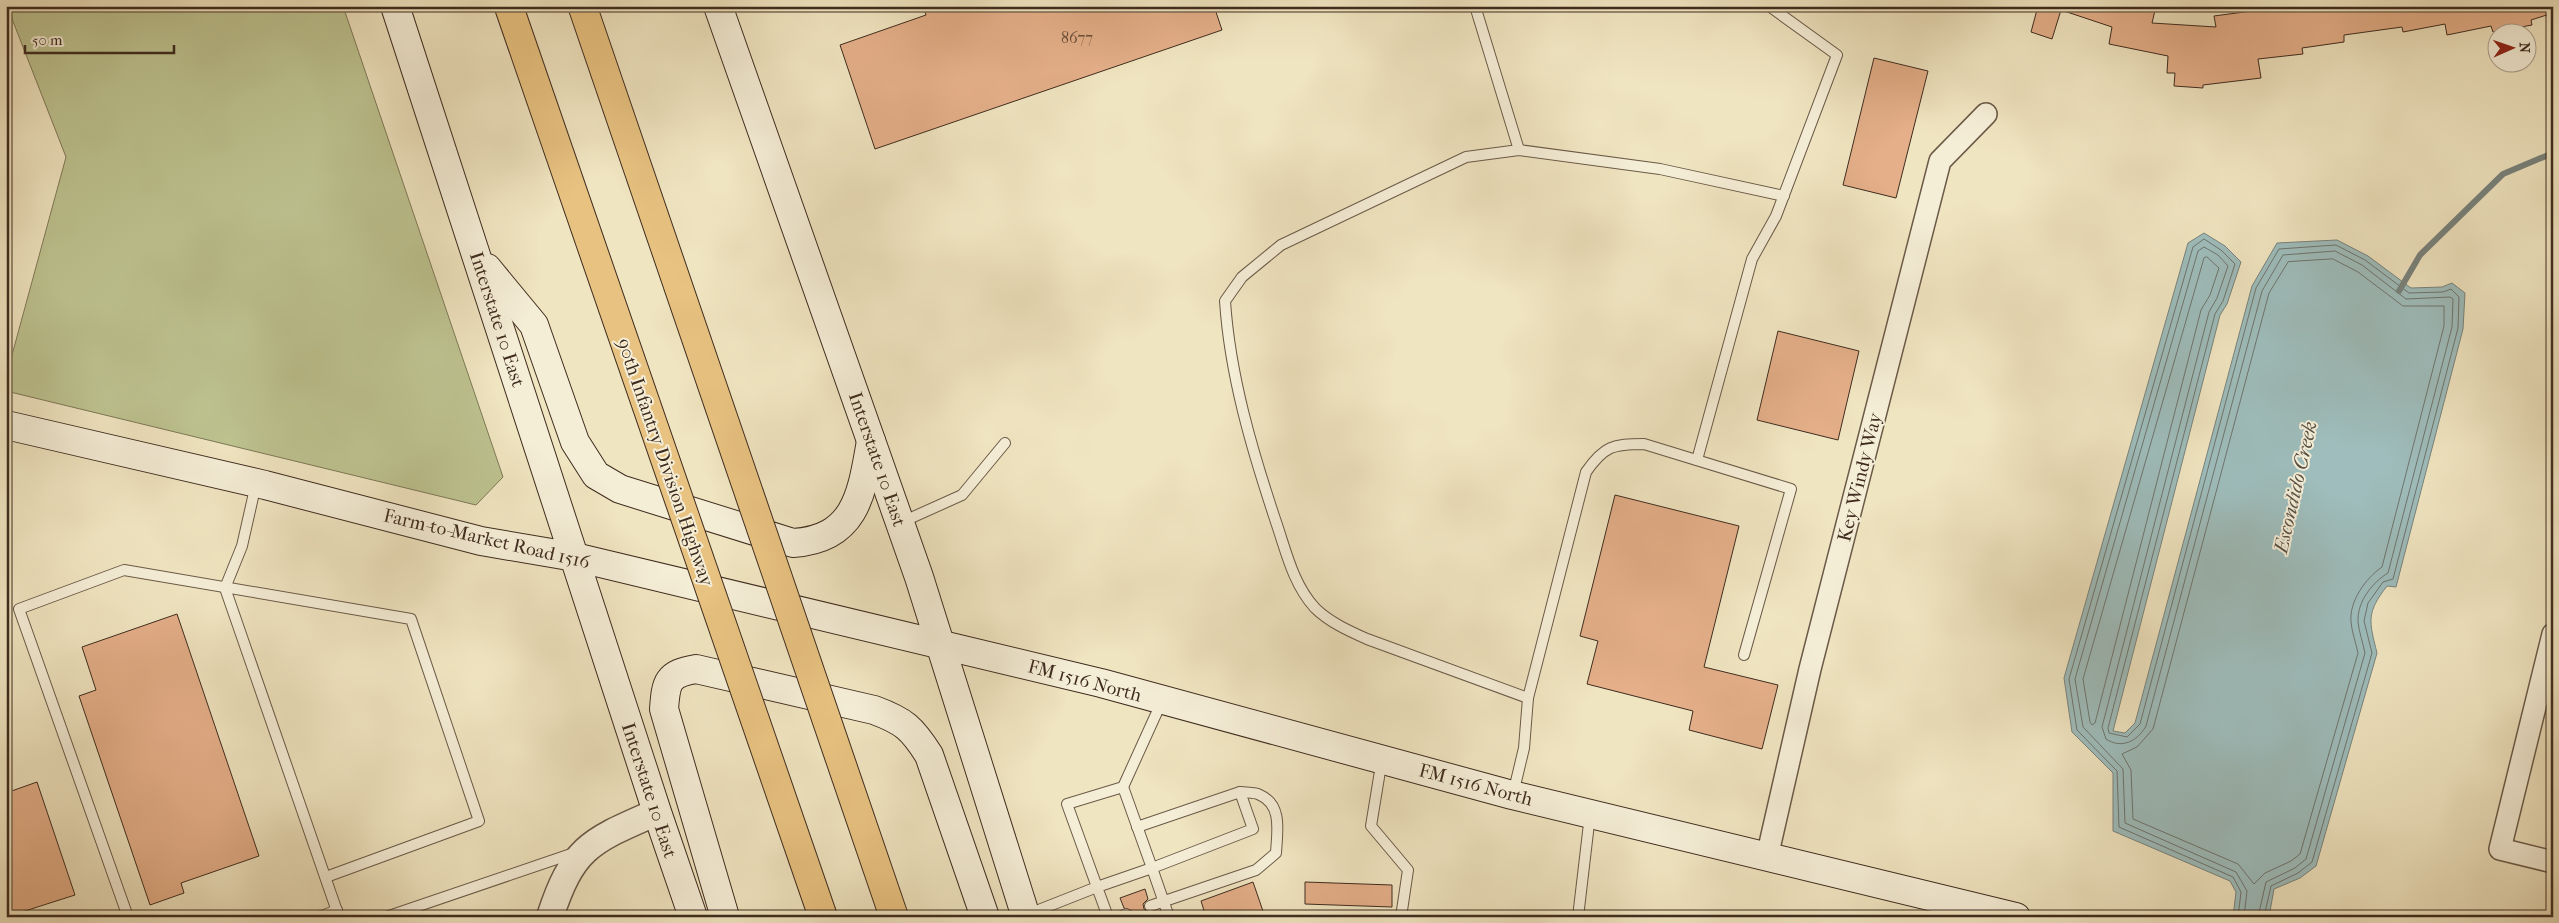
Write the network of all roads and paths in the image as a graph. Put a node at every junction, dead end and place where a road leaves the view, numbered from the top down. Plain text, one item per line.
1 (395, 6) edge
2 (1475, 6) edge
3 (1769, 6) edge
4 (509, 7) edge
5 (584, 8) dead end
6 (724, 9) edge
7 (1986, 114) dead end
8 (1519, 150) junction
9 (1784, 196) junction
10 (478, 258) junction
11 (6, 425) edge
12 (872, 439) junction
13 (1005, 444) dead end
14 (1697, 460) junction
15 (256, 483) junction
16 (900, 523) junction
17 (575, 557) junction
18 (225, 588) junction
19 (2553, 634) edge
20 (938, 643) junction
21 (1744, 655) dead end
22 (1528, 698) junction
23 (1162, 700) junction
24 (1382, 758) junction
25 (1123, 788) junction
26 (1240, 792) junction
27 (1512, 795) junction
28 (656, 812) junction
29 (1590, 814) junction
30 (1137, 827) junction
31 (584, 850) junction
32 (1767, 857) junction
33 (2553, 862) edge
34 (1152, 868) junction
35 (326, 877) junction
36 (1097, 887) junction
37 (1164, 902) junction
38 (1150, 906) dead end
39 (338, 913) edge
40 (1026, 916) edge
41 (128, 917) edge
42 (319, 917) edge
43 (386, 917) edge
44 (550, 917) edge
45 (693, 917) edge
46 (725, 917) edge
47 (823, 917) edge
48 (894, 917) edge
49 (985, 917) edge
50 (1108, 917) edge
51 (1169, 917) edge
52 (1401, 917) edge
53 (1578, 917) edge
54 (2016, 917) edge

1 - 10 main road, Interstate 10 East
2 - 8 lane
3 - 9 lane
4 - 47 highway, 90th Infantry Division Highway, bridge
5 - 48 highway, bridge
6 - 12 main road, Interstate 10 East
7 - 32 street, Key Windy Way
8 - 9 lane
8 - 22 lane
9 - 14 lane
10 - 12 main road
10 - 17 main road, Interstate 10 East
11 - 15 main road, Farm-to-Market Road 1516
12 - 16 main road, Interstate 10 East
13 - 16 lane
14 - 21 lane
14 - 22 lane
15 - 17 main road, Farm-to-Market Road 1516
15 - 18 lane
16 - 20 main road, Interstate 10 East
17 - 20 main road, Farm-to-Market Road 1516
17 - 28 main road, Interstate 10 East
18 - 35 lane
18 - 35 lane
18 - 41 lane
19 - 33 street
20 - 23 main road, FM 1516 North
20 - 40 main road, Interstate 10 East
22 - 27 lane
23 - 24 main road, FM 1516 North
23 - 25 lane
24 - 27 main road, FM 1516 North
24 - 52 lane
25 - 30 lane
25 - 36 lane
26 - 30 lane
26 - 34 lane
26 - 37 lane
27 - 29 main road, FM 1516 North
28 - 31 street
28 - 45 main road, Interstate 10 East
29 - 32 main road, FM 1516 North
29 - 53 lane
30 - 34 lane
31 - 43 lane
31 - 44 street
32 - 54 main road, FM 1516 North
34 - 36 lane
34 - 37 lane
35 - 39 lane
36 - 40 lane
36 - 50 lane
37 - 38 lane
37 - 51 lane
39 - 42 lane
46 - 49 main road

